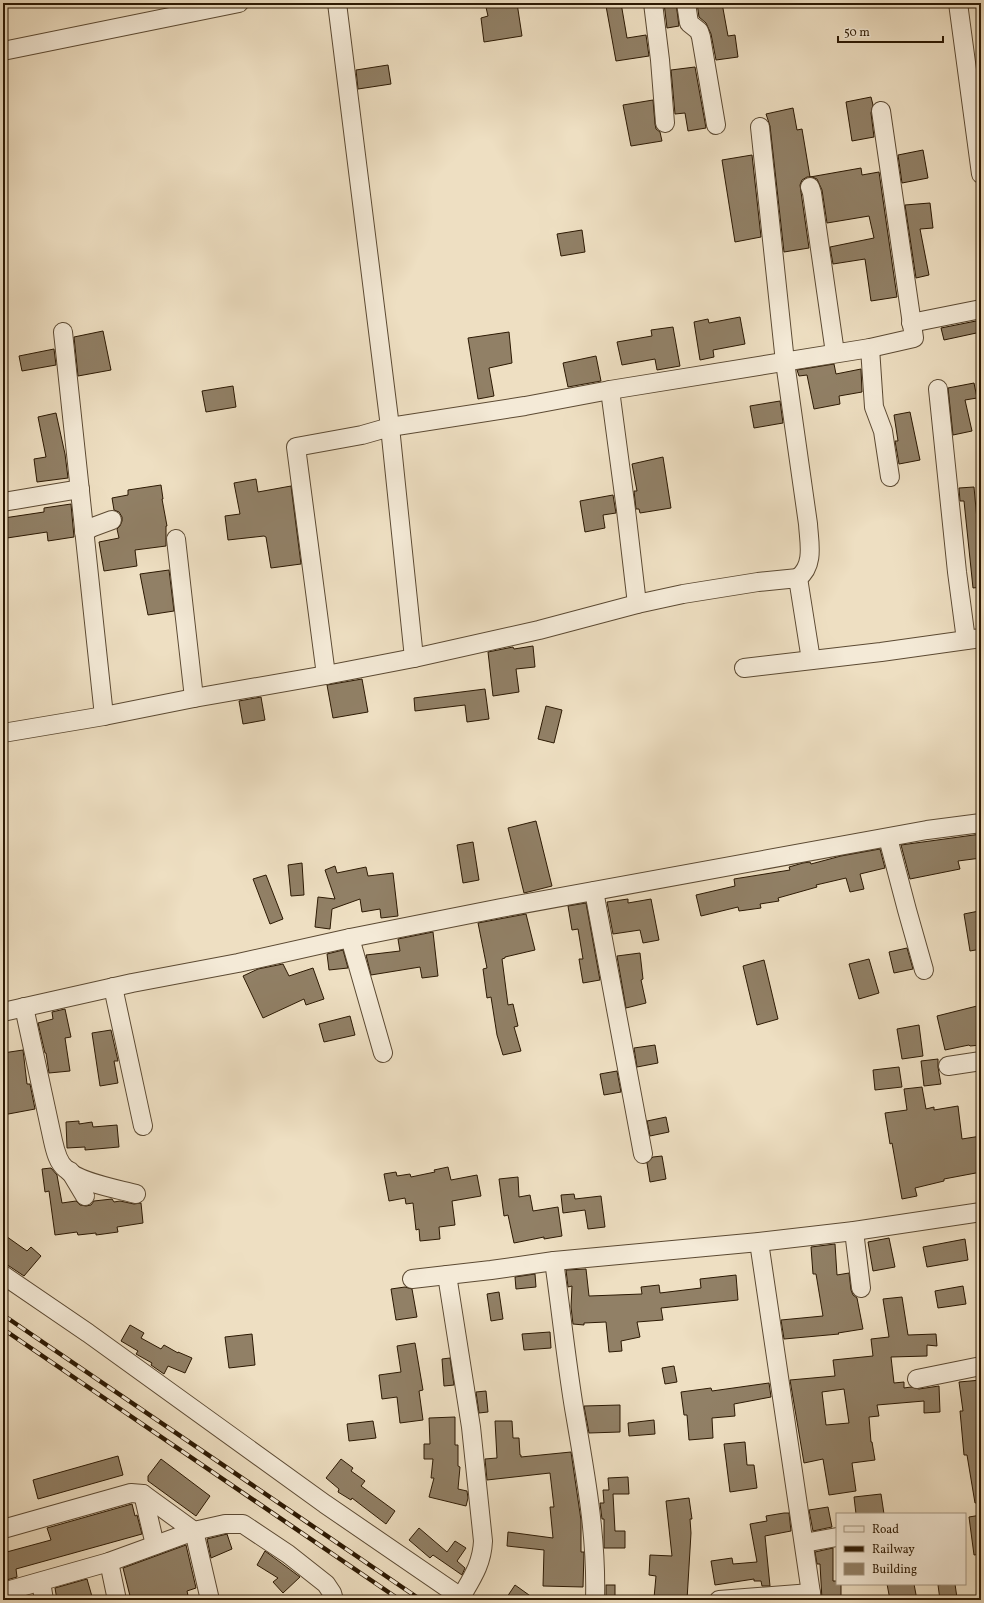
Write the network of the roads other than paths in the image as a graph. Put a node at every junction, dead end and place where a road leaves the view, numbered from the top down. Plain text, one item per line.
1 (239, 3) edge
2 (337, 3) edge
3 (653, 3) edge
4 (686, 3) edge
5 (958, 3) edge
6 (3, 51) edge
7 (881, 111) dead end
8 (665, 123) dead end
9 (716, 125) dead end
10 (760, 127) dead end
11 (981, 174) edge
12 (810, 187) dead end
13 (981, 308) edge
14 (911, 323) junction
15 (63, 332) dead end
16 (870, 348) junction
17 (834, 353) junction
18 (785, 362) junction
19 (610, 390) junction
20 (938, 390) dead end
21 (390, 427) junction
22 (890, 477) dead end
23 (80, 489) junction
24 (3, 502) edge
25 (112, 520) dead end
26 (84, 532) junction
27 (176, 539) dead end
28 (798, 578) junction
29 (637, 604) junction
30 (974, 639) edge
31 (414, 658) junction
32 (810, 660) junction
33 (744, 668) dead end
34 (326, 675) junction
35 (194, 698) junction
36 (104, 716) junction
37 (3, 733) edge
38 (981, 823) edge
39 (888, 838) junction
40 (594, 891) junction
41 (350, 938) junction
42 (924, 970) dead end
43 (113, 987) junction
44 (24, 1007) junction
45 (3, 1012) edge
46 (383, 1053) dead end
47 (981, 1061) edge
48 (948, 1066) dead end
49 (143, 1126) dead end
50 (643, 1154) dead end
51 (136, 1194) dead end
52 (85, 1196) dead end
53 (981, 1212) edge
54 (854, 1231) junction
55 (759, 1242) junction
56 (554, 1261) junction
57 (3, 1275) edge
58 (447, 1275) junction
59 (412, 1279) dead end
60 (861, 1288) dead end
61 (981, 1366) edge
62 (917, 1379) dead end
63 (142, 1494) junction
64 (3, 1529) edge
65 (194, 1531) junction
66 (836, 1537) edge
67 (804, 1543) junction
68 (155, 1545) junction
69 (109, 1562) junction
70 (40, 1582) junction
71 (3, 1592) edge
72 (812, 1596) edge
73 (463, 1599) edge
74 (44, 1600) edge
75 (117, 1600) edge
76 (210, 1600) edge
77 (334, 1600) edge
78 (595, 1600) edge
79 (719, 1600) edge

1 - 6 street
2 - 21 street
3 - 8 street
4 - 9 street
5 - 11 street
7 - 14 street
10 - 18 street
12 - 17 street
13 - 14 street
14 - 16 street
15 - 23 street
16 - 17 street
16 - 22 street
17 - 18 street
18 - 19 street
18 - 28 street
19 - 21 street
19 - 29 street
20 - 30 street
21 - 31 street
21 - 34 street
23 - 24 street
23 - 26 street
25 - 26 street
26 - 36 street
27 - 35 street
28 - 29 street
28 - 32 street
29 - 31 street
30 - 32 street
31 - 34 street
32 - 33 street
34 - 35 street
35 - 36 street
36 - 37 street
38 - 39 street
39 - 40 street
39 - 42 street
40 - 41 street
40 - 50 street
41 - 43 street
41 - 46 street
43 - 44 street
43 - 49 street
44 - 45 street
44 - 51 street
44 - 52 street
47 - 48 street
53 - 54 street
54 - 55 street
54 - 60 street
55 - 56 street
55 - 67 street
56 - 58 street
56 - 78 street
57 - 73 street
58 - 59 street
58 - 73 street
61 - 62 street
63 - 64 street
63 - 65 street
63 - 68 street
65 - 68 street
65 - 76 street
65 - 77 street
66 - 67 street
67 - 72 street
68 - 69 street
69 - 70 street
69 - 75 street
70 - 71 street
70 - 74 street
72 - 79 street

